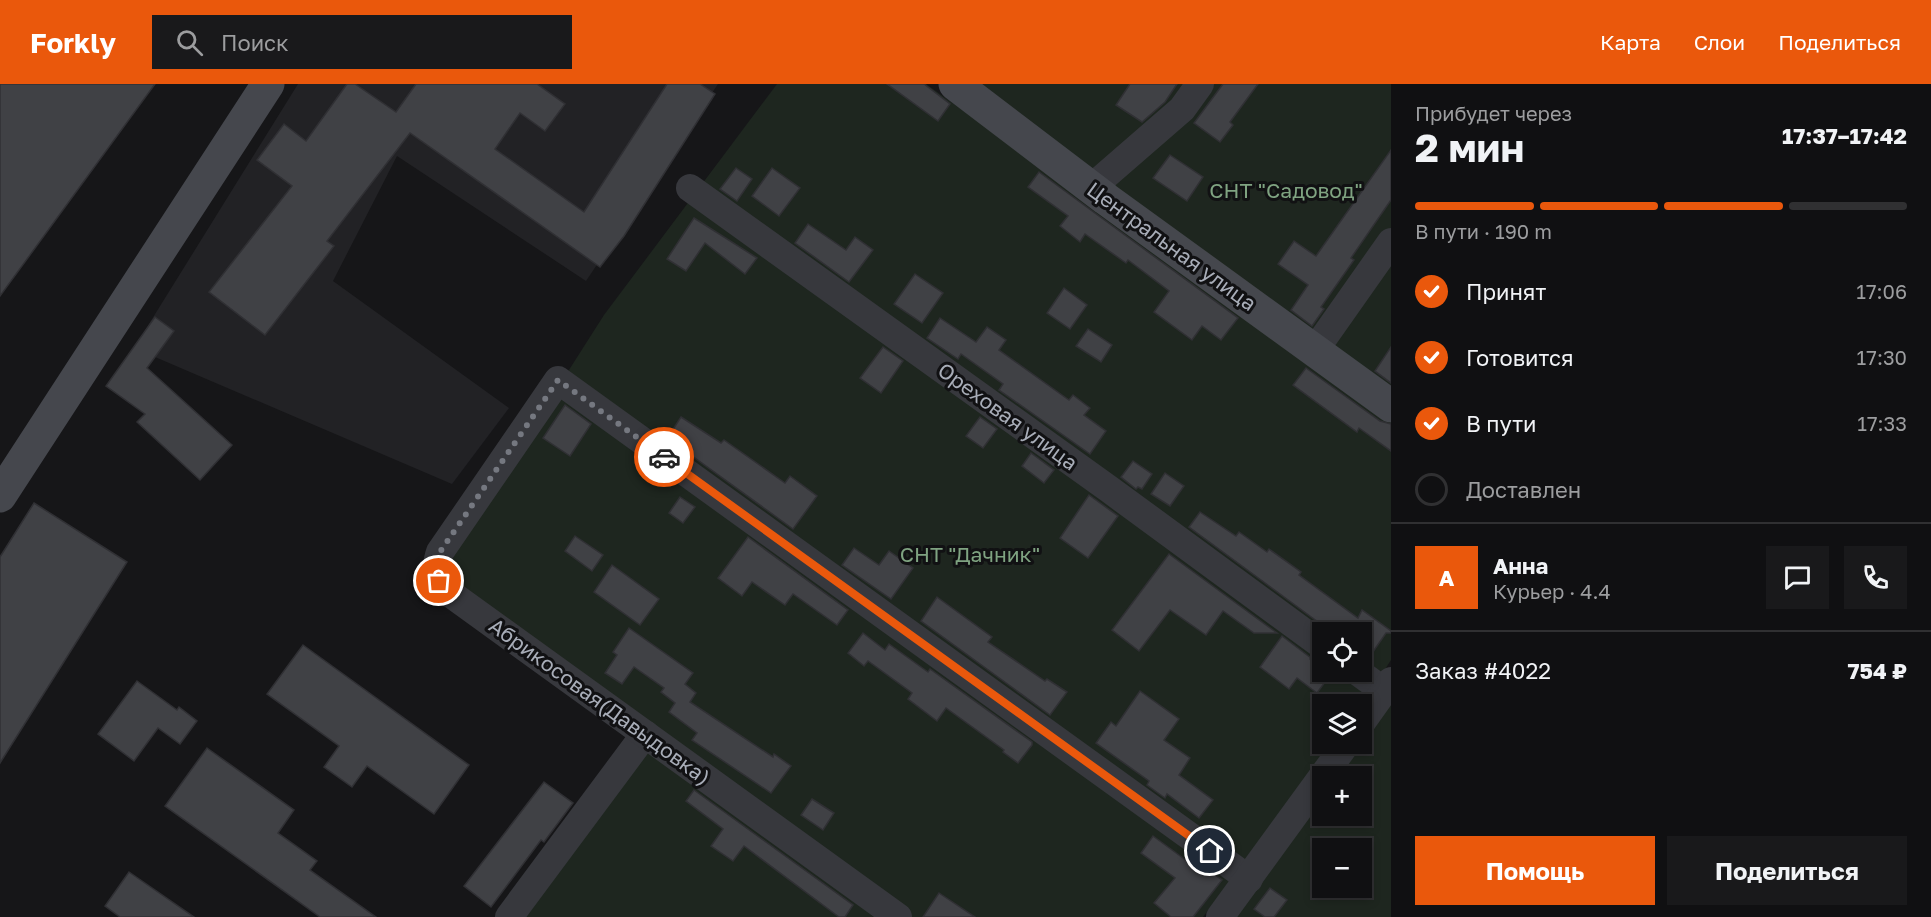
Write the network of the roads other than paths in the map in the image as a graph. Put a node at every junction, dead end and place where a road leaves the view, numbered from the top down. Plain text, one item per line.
1 (268, 84) edge
2 (955, 84) edge
3 (1200, 84) edge
4 (690, 188) dead end
5 (1091, 188) junction
6 (1391, 242) edge
7 (1316, 350) junction
8 (1391, 406) edge
9 (0, 496) edge
10 (1312, 638) edge
11 (1372, 679) edge
12 (1388, 686) edge
13 (1372, 708) edge
14 (645, 734) junction
15 (1339, 754) edge
16 (1249, 879) junction
17 (509, 917) edge
18 (898, 917) edge
19 (1220, 917) edge

1 - 9 street
2 - 5 street, Центральная улица
3 - 5 street
4 - 10 street, Ореховая улица
5 - 7 street, Центральная улица
6 - 7 street
7 - 8 street, Центральная улица
11 - 12 street
12 - 13 street
14 - 16 street, Абрикосовая(Давыдовка)
14 - 17 street
14 - 18 street, Абрикосовая(Давыдовка)
15 - 16 street
16 - 19 street

